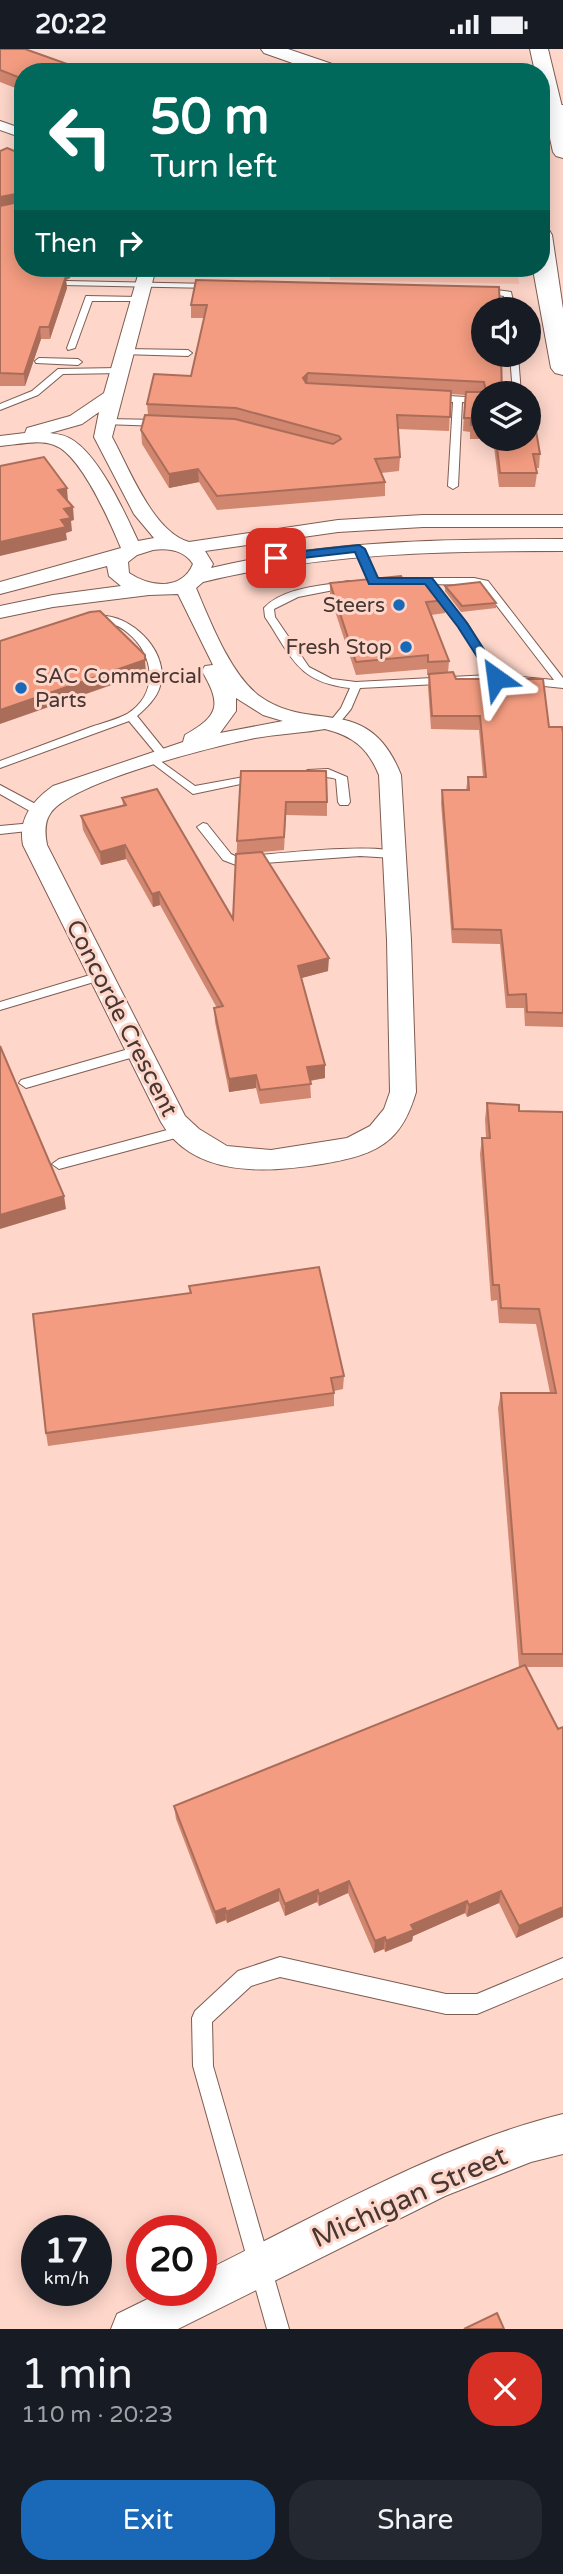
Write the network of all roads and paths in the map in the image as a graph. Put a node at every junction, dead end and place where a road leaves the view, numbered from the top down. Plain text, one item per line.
1 (270, 49) edge
2 (311, 63) edge
3 (552, 110) edge
4 (561, 141) edge
5 (545, 277) edge
6 (66, 283) edge
7 (144, 284) edge
8 (219, 286) edge
9 (471, 290) edge
10 (509, 297) edge
11 (71, 348) dead end
12 (188, 353) dead end
13 (39, 361) dead end
14 (122, 362) junction
15 (563, 368) edge
16 (112, 396) junction
17 (417, 397) edge
18 (458, 400) junction
19 (471, 401) edge
20 (0, 407) edge
21 (106, 422) junction
22 (176, 423) edge
23 (0, 440) edge
24 (453, 486) dead end
25 (563, 521) edge
26 (563, 545) edge
27 (179, 546) junction
28 (359, 549) junction
29 (126, 553) junction
30 (191, 581) junction
31 (373, 581) junction
32 (428, 581) junction
33 (0, 588) edge
34 (154, 589) junction
35 (0, 612) edge
36 (77, 624) edge
37 (496, 678) junction
38 (356, 685) junction
39 (563, 685) edge
40 (131, 716) junction
41 (328, 724) junction
42 (162, 754) junction
43 (0, 765) edge
44 (295, 774) edge
45 (269, 777) edge
46 (0, 789) edge
47 (344, 802) dead end
48 (36, 819) junction
49 (203, 827) dead end
50 (0, 830) edge
51 (394, 854) junction
52 (100, 976) junction
53 (0, 1006) edge
54 (139, 1051) junction
55 (26, 1083) dead end
56 (182, 1131) junction
57 (59, 1164) dead end
58 (563, 1968) edge
59 (563, 2134) edge
60 (258, 2265) junction
61 (132, 2329) edge
62 (278, 2329) edge

1 - 2 main road
3 - 4 main road
5 - 15 main road
6 - 7 lane
7 - 8 lane
7 - 11 lane
7 - 14 street
9 - 10 lane
12 - 14 lane
13 - 14 lane
14 - 16 street
14 - 20 lane
16 - 21 street
16 - 23 street
17 - 18 lane
18 - 19 lane
18 - 24 lane
21 - 22 lane
21 - 27 street
23 - 29 street
25 - 27 street
26 - 28 street
27 - 29 street
27 - 30 street, Concorde Crescent
28 - 30 street
28 - 31 lane
29 - 33 street
29 - 34 street
30 - 34 street
30 - 41 street, Concorde Crescent
31 - 32 lane
31 - 38 lane
32 - 37 lane
32 - 39 lane
34 - 35 street
34 - 42 street, Concorde Crescent
36 - 40 lane
37 - 38 lane
37 - 39 lane
38 - 41 lane
40 - 42 lane
40 - 43 lane
41 - 42 street, Concorde Crescent
41 - 51 street, Concorde Crescent
42 - 45 lane
42 - 48 street, Concorde Crescent
44 - 47 lane
46 - 48 lane
48 - 50 lane
48 - 52 street, Concorde Crescent
49 - 51 lane
51 - 56 street, Concorde Crescent
52 - 53 lane
52 - 54 street, Concorde Crescent
54 - 55 lane
54 - 56 street, Concorde Crescent
56 - 57 lane
58 - 60 lane
59 - 60 street, Michigan Street
60 - 61 street, Michigan Street
60 - 62 lane

